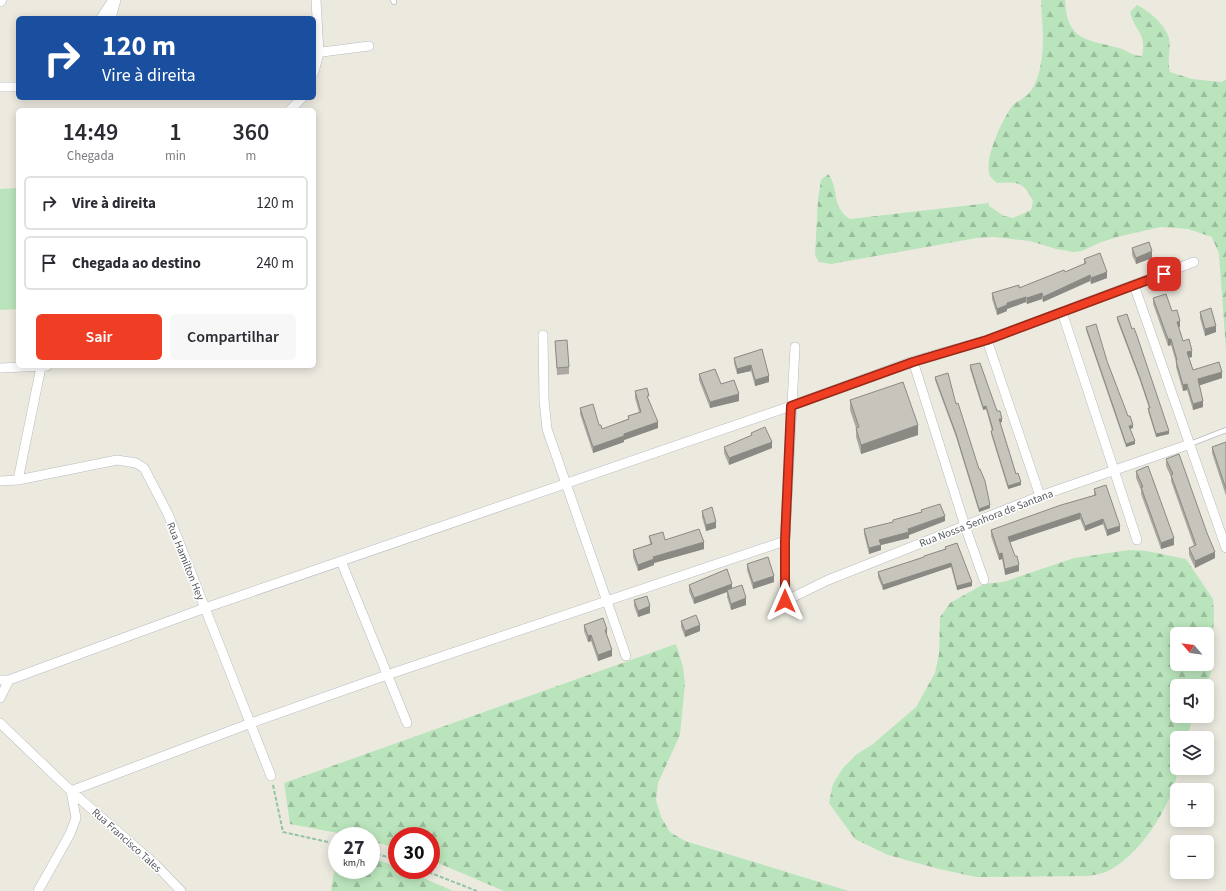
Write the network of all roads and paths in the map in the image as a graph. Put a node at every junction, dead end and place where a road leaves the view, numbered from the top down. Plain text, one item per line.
1 (113, 0) edge
2 (116, 0) edge
3 (316, 0) edge
4 (102, 16) edge
5 (112, 16) edge
6 (369, 46) dead end
7 (317, 53) edge
8 (0, 87) edge
9 (16, 87) edge
10 (300, 100) edge
11 (292, 108) edge
12 (1194, 262) dead end
13 (1134, 285) junction
14 (1062, 312) junction
15 (543, 335) dead end
16 (987, 340) junction
17 (795, 347) dead end
18 (913, 362) junction
19 (0, 368) edge
20 (16, 368) edge
21 (44, 368) edge
22 (791, 406) junction
23 (1226, 430) edge
24 (1190, 444) junction
25 (1114, 471) junction
26 (18, 480) junction
27 (0, 481) edge
28 (567, 482) junction
29 (1040, 496) junction
30 (965, 526) junction
31 (1137, 540) dead end
32 (785, 541) junction
33 (1226, 548) edge
34 (341, 561) junction
35 (984, 580) dead end
36 (607, 601) junction
37 (205, 608) junction
38 (626, 656) dead end
39 (388, 675) junction
40 (5, 680) edge
41 (0, 698) edge
42 (251, 722) junction
43 (0, 723) edge
44 (406, 723) dead end
45 (271, 776) joint
46 (71, 791) junction
47 (328, 842) edge
48 (440, 877) edge
49 (38, 891) edge
50 (180, 891) edge
51 (477, 891) edge

1 - 4 street
2 - 5 street
3 - 7 street
6 - 7 street
8 - 9 street
10 - 11 street
12 - 13 street
13 - 14 street
13 - 24 street
14 - 16 street
14 - 25 street
15 - 28 street
16 - 18 street
16 - 29 street
17 - 22 street
18 - 22 street
18 - 30 street
19 - 20 street
21 - 26 street
22 - 28 street
22 - 32 street
23 - 24 lane
24 - 25 street, Rua Nossa Senhora de Santana
24 - 33 street
25 - 29 street, Rua Nossa Senhora de Santana
25 - 31 street
26 - 27 street, Rua Hamilton Hey
26 - 37 street, Rua Hamilton Hey
28 - 34 street
28 - 36 street
29 - 30 street, Rua Nossa Senhora de Santana
30 - 32 street, Rua Nossa Senhora de Santana
30 - 35 street
32 - 36 street
34 - 37 street
34 - 39 street
36 - 38 street
36 - 39 street
37 - 40 street
37 - 42 street, Rua Hamilton Hey
39 - 42 street
39 - 44 street
40 - 41 street
42 - 45 street, Rua Hamilton Hey
42 - 46 street
43 - 46 street, Rua Francisco Tales
45 - 47 path
46 - 49 street
46 - 50 street, Rua Francisco Tales
48 - 51 path

